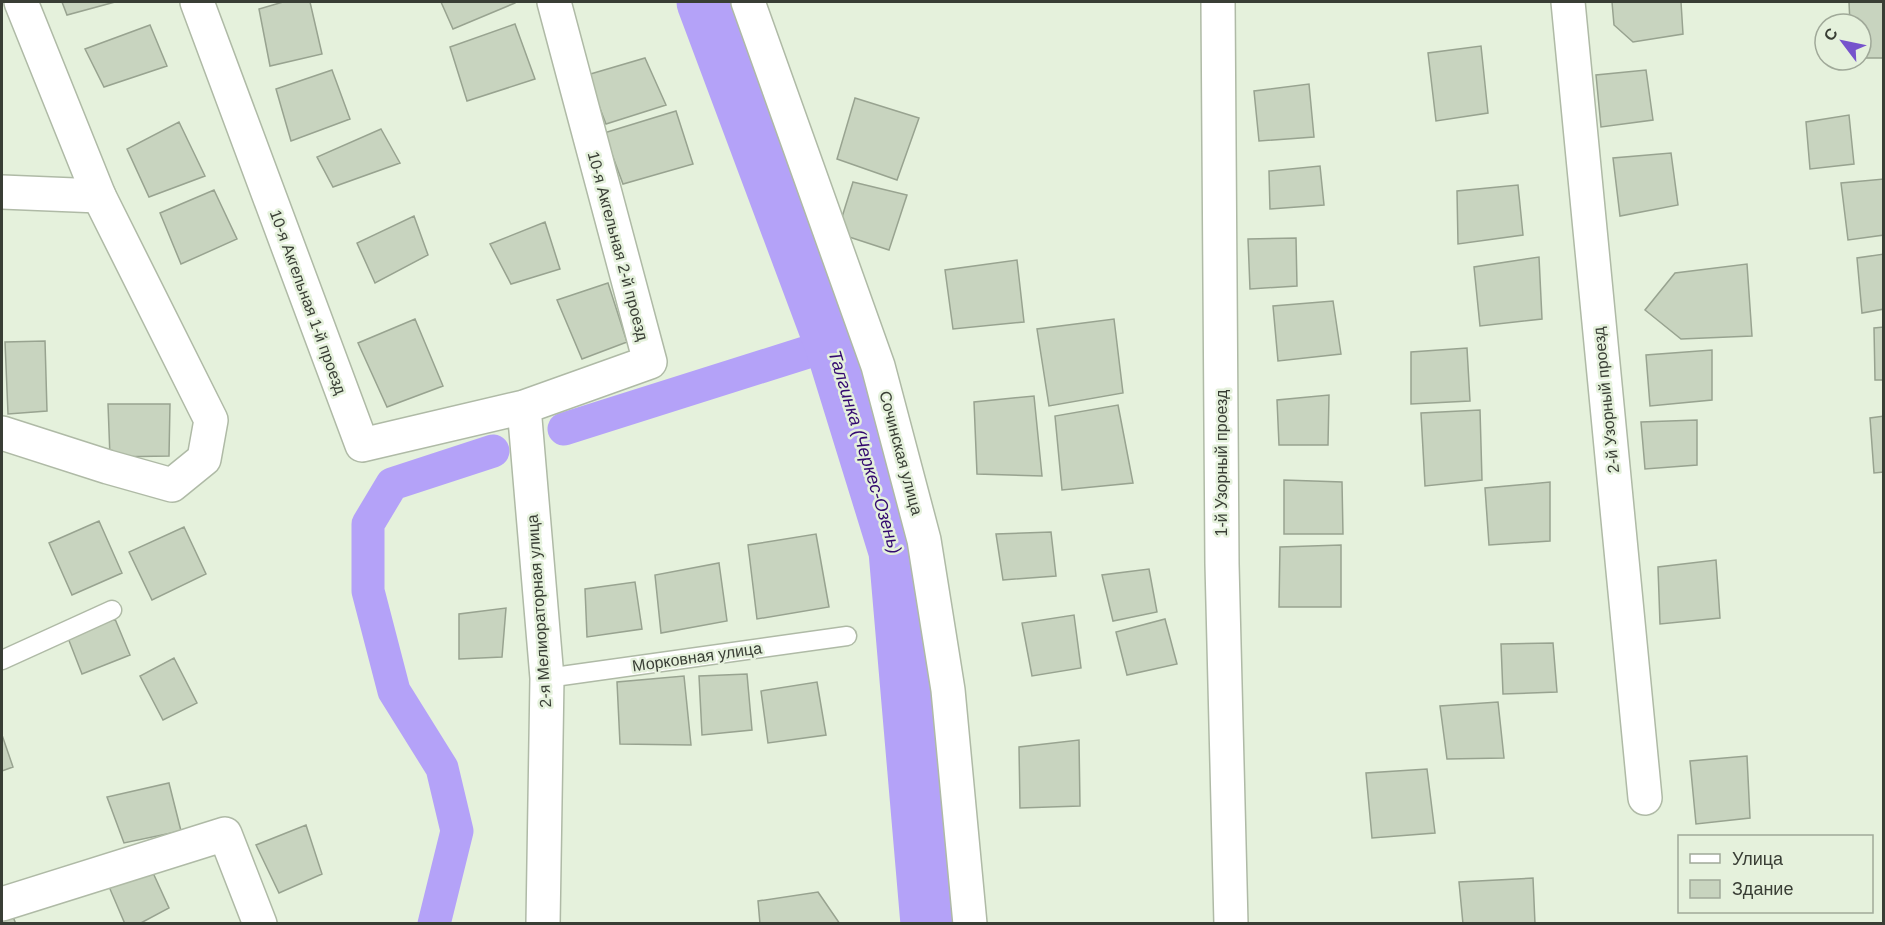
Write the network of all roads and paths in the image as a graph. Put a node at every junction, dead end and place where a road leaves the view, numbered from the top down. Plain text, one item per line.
1 (21, 2) edge
2 (197, 2) edge
3 (554, 2) edge
4 (748, 2) edge
5 (1218, 2) edge
6 (1568, 2) edge
7 (2, 192) edge
8 (99, 196) junction
9 (524, 407) junction
10 (2, 433) edge
11 (112, 610) dead end
12 (847, 636) dead end
13 (2, 660) edge
14 (547, 678) junction
15 (1645, 798) dead end
16 (2, 904) edge
17 (260, 924) edge
18 (543, 924) edge
19 (970, 924) edge
20 (1231, 924) edge

1 - 8 street
2 - 9 street, 10-я Акгельная 1-й проезд
3 - 9 street, 10-я Акгельная 2-й проезд
4 - 19 street, Сочинская улица
5 - 20 street, 1-й Узорный проезд
6 - 15 street, 2-й Узорный проезд
7 - 8 street
8 - 10 street
9 - 14 street, 2-я Мелиораторная улица
11 - 13 lane
12 - 14 lane, Морковная улица
14 - 18 street, 2-я Мелиораторная улица
16 - 17 street

